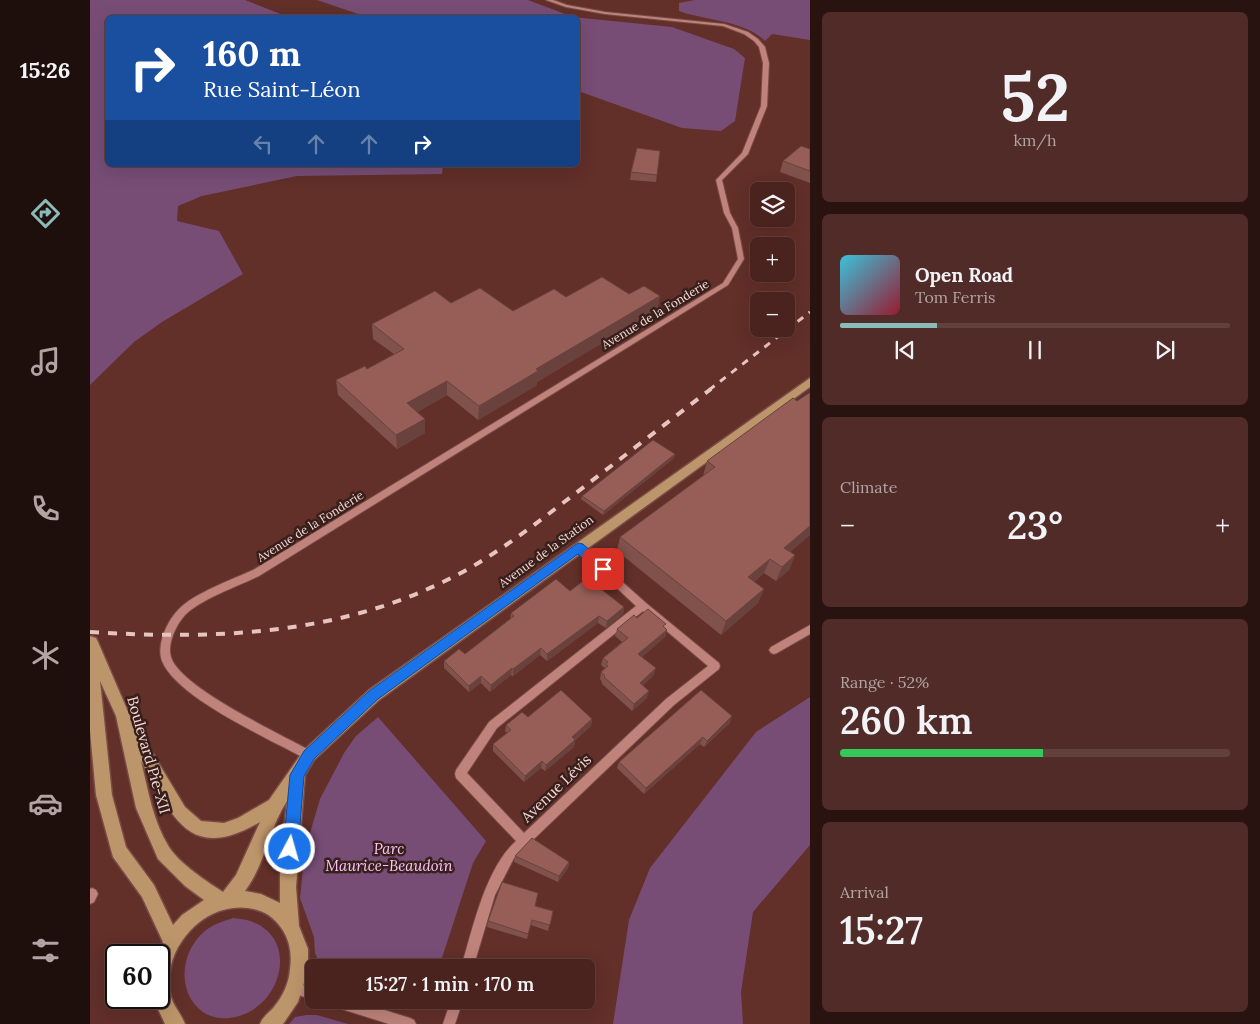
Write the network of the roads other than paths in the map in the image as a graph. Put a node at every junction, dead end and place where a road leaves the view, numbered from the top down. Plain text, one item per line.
1 (548, 0) edge
2 (810, 382) edge
3 (578, 547) junction
4 (643, 606) junction
5 (810, 629) edge
6 (91, 640) edge
7 (774, 650) dead end
8 (123, 716) junction
9 (309, 755) junction
10 (297, 775) junction
11 (275, 805) junction
12 (524, 841) junction
13 (224, 900) junction
14 (292, 928) junction
15 (171, 941) junction
16 (470, 959) edge
17 (295, 989) junction
18 (305, 992) edge
19 (361, 1009) edge
20 (453, 1009) edge
21 (170, 1020) edge
22 (270, 1024) edge
23 (410, 1024) edge
24 (449, 1024) edge

1 - 9 street, Avenue de la Fonderie
2 - 3 main road, Avenue de la Station
3 - 4 street
3 - 9 main road, Avenue de la Station
4 - 12 street
4 - 12 street, Avenue Lévis
5 - 7 street
6 - 8 main road, Boulevard Pie-XII
6 - 15 main road, Boulevard Pie-XII
8 - 11 main road
8 - 13 main road, Boulevard Pie-XII
9 - 10 main road, Avenue de la Station
10 - 11 main road, Avenue de la Station
10 - 14 main road, Avenue de la Station
11 - 13 main road, Avenue de la Station
12 - 16 street, Avenue Lévis
13 - 14 main road
13 - 15 main road
14 - 17 main road, Avenue de la Station
15 - 21 main road
17 - 18 street
17 - 22 main road
19 - 23 street
20 - 24 street

